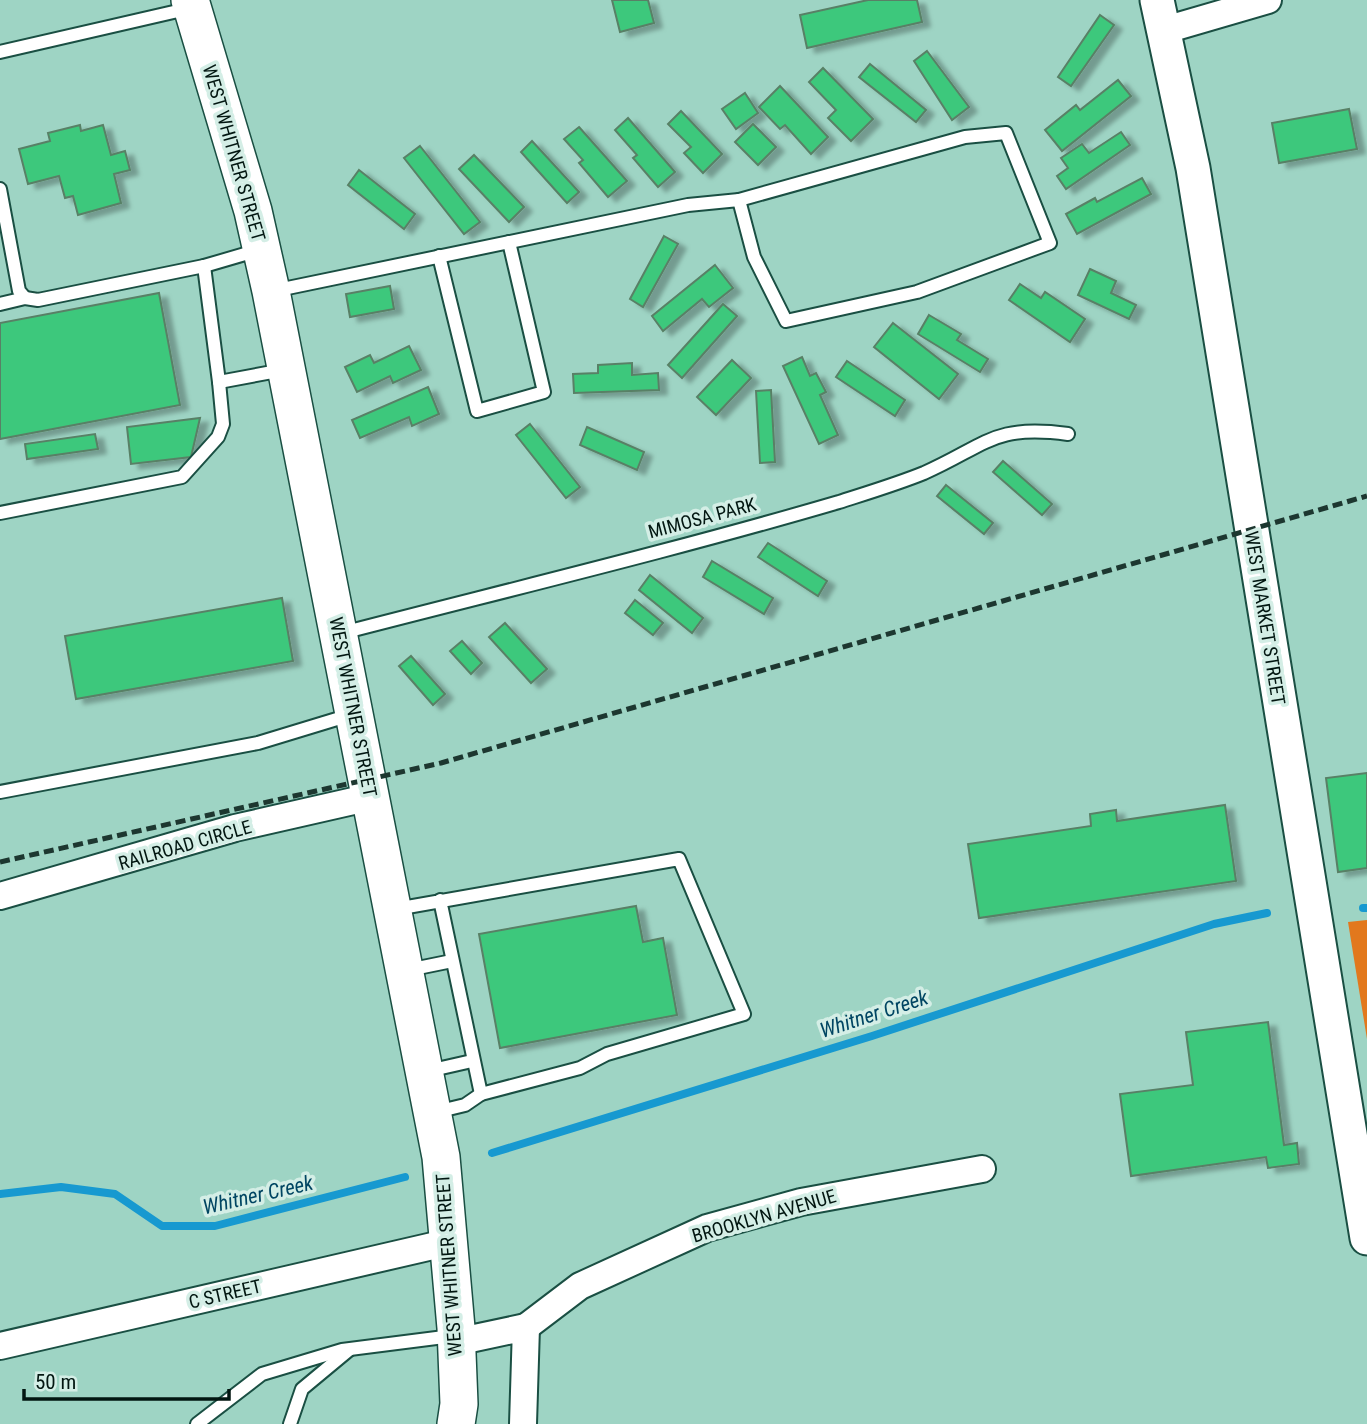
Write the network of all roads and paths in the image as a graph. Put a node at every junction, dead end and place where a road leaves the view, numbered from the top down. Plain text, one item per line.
1 (1268, 0) edge
2 (192, 4) edge
3 (1161, 15) edge
4 (0, 52) edge
5 (0, 189) edge
6 (739, 200) junction
7 (509, 242) junction
8 (262, 250) junction
9 (439, 256) junction
10 (204, 266) junction
11 (271, 291) junction
12 (25, 298) junction
13 (0, 304) edge
14 (286, 369) junction
15 (219, 382) junction
16 (1068, 434) dead end
17 (0, 513) edge
18 (338, 634) junction
19 (354, 714) junction
20 (0, 792) edge
21 (371, 797) junction
22 (0, 896) edge
23 (440, 900) junction
24 (392, 909) junction
25 (452, 961) junction
26 (404, 971) junction
27 (472, 1061) junction
28 (424, 1072) junction
29 (481, 1094) junction
30 (432, 1113) junction
31 (982, 1169) dead end
32 (1367, 1238) edge
33 (450, 1242) junction
34 (526, 1327) junction
35 (456, 1339) junction
36 (0, 1346) edge
37 (351, 1348) junction
38 (197, 1424) edge
39 (290, 1424) edge
40 (456, 1424) edge
41 (523, 1424) edge

1 - 3 street
2 - 4 lane
2 - 8 main road, WEST WHITNER STREET
3 - 32 street, WEST MARKET STREET
5 - 12 lane
6 - 6 lane
6 - 7 lane
7 - 9 lane
7 - 9 lane
8 - 10 lane
8 - 11 main road, WEST WHITNER STREET
9 - 11 lane
10 - 12 lane
10 - 15 lane
11 - 14 main road, WEST WHITNER STREET
12 - 13 lane
14 - 15 lane
14 - 18 main road, WEST WHITNER STREET
15 - 17 lane
16 - 18 lane, MIMOSA PARK
18 - 19 main road, WEST WHITNER STREET
19 - 20 lane
19 - 21 main road, WEST WHITNER STREET
21 - 22 street, RAILROAD CIRCLE
21 - 24 main road, WEST WHITNER STREET
23 - 24 lane
23 - 25 lane
23 - 29 lane
24 - 26 main road, WEST WHITNER STREET
25 - 26 lane
25 - 27 lane
26 - 28 main road, WEST WHITNER STREET
27 - 28 lane
27 - 29 lane
28 - 30 main road, WEST WHITNER STREET
29 - 30 lane
30 - 33 main road, WEST WHITNER STREET
31 - 34 street, BROOKLYN AVENUE
33 - 35 main road, WEST WHITNER STREET
33 - 36 street, C STREET
34 - 35 street
34 - 41 street
35 - 37 lane
35 - 40 main road, WEST WHITNER STREET
37 - 38 lane
37 - 39 lane

